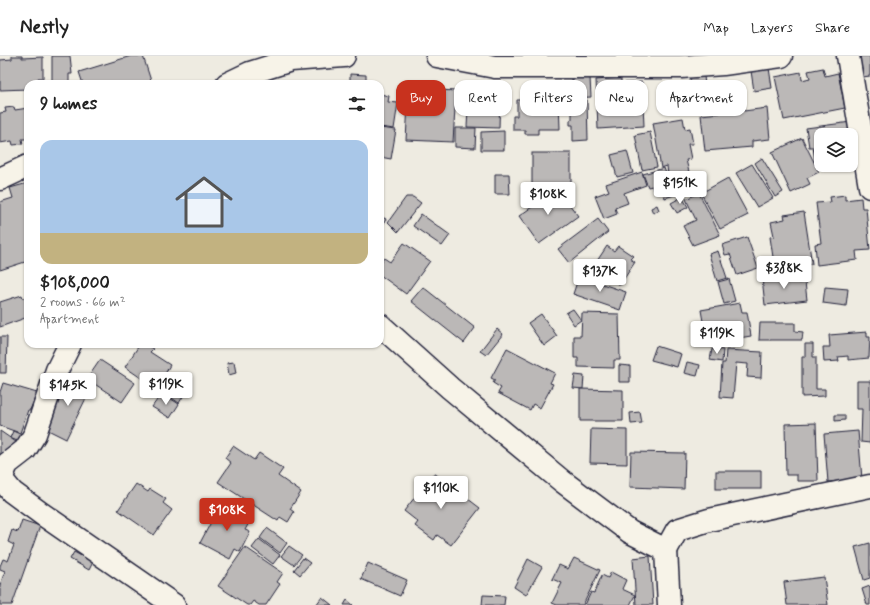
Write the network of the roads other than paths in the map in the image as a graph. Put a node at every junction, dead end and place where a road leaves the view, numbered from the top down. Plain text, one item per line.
1 (344, 56) edge
2 (437, 56) edge
3 (782, 56) edge
4 (848, 56) edge
5 (291, 58) edge
6 (236, 80) edge
7 (24, 168) edge
8 (0, 179) edge
9 (870, 187) edge
10 (384, 329) edge
11 (68, 348) edge
12 (2, 475) edge
13 (870, 486) edge
14 (666, 550) junction
15 (174, 605) edge
16 (669, 605) edge

1 - 5 street
2 - 3 street
4 - 9 street
5 - 6 street
7 - 8 street
10 - 14 street
11 - 12 street
12 - 15 street
13 - 14 street
14 - 16 street

